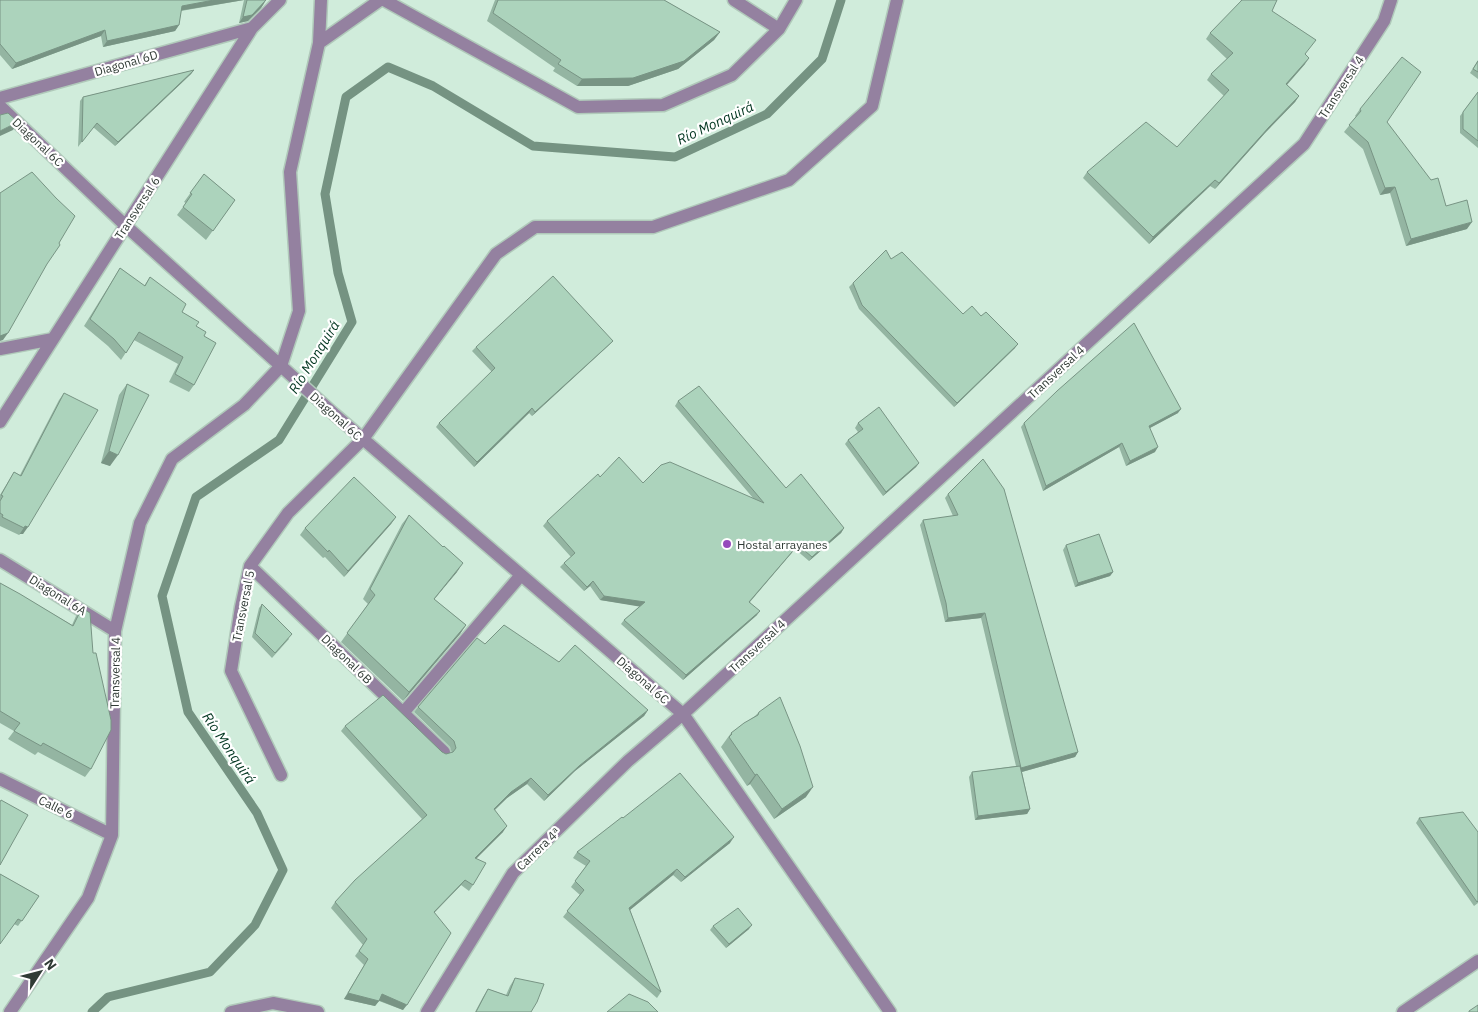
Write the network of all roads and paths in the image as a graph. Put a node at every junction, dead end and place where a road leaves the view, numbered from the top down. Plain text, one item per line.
1 (280, 0) edge
2 (321, 0) edge
3 (382, 0) edge
4 (734, 0) edge
5 (796, 0) edge
6 (897, 0) edge
7 (1391, 0) edge
8 (252, 28) junction
9 (779, 29) junction
10 (319, 43) junction
11 (0, 98) edge
12 (0, 106) edge
13 (126, 226) junction
14 (54, 339) junction
15 (0, 349) edge
16 (281, 366) junction
17 (0, 422) edge
18 (363, 439) junction
19 (0, 560) edge
20 (250, 566) junction
21 (521, 575) junction
22 (116, 631) junction
23 (403, 713) junction
24 (683, 714) junction
25 (444, 752) edge
26 (281, 775) dead end
27 (0, 779) edge
28 (112, 835) junction
29 (1478, 961) edge
30 (10, 1012) edge
31 (231, 1012) edge
32 (318, 1012) edge
33 (427, 1012) edge
34 (890, 1012) edge
35 (1404, 1012) edge

1 - 8 street, Transversal 6
2 - 10 street
3 - 9 street
3 - 10 street
4 - 9 street
5 - 9 street
6 - 18 street, Transversal 5
7 - 24 street, Transversal 4
8 - 11 street, Diagonal 6D
8 - 13 street, Transversal 6
10 - 16 street
12 - 13 street, Diagonal 6C
13 - 14 street, Transversal 6
13 - 16 street, Diagonal 6C
14 - 15 street
14 - 17 street, Transversal 6
16 - 18 street, Diagonal 6C
16 - 22 street, Transversal 4
18 - 20 street, Transversal 5
18 - 21 street, Diagonal 6C
19 - 22 street, Diagonal 6A
20 - 23 street, Diagonal 6B
20 - 26 street, Transversal 5
21 - 23 street
21 - 24 street, Diagonal 6C
22 - 28 street, Transversal 4
23 - 25 street, Diagonal 6B
24 - 33 street, Carrera 4ª
24 - 34 street, Diagonal 6C
27 - 28 street, Calle 6
28 - 30 street, Transversal 4
29 - 35 street
31 - 32 street

